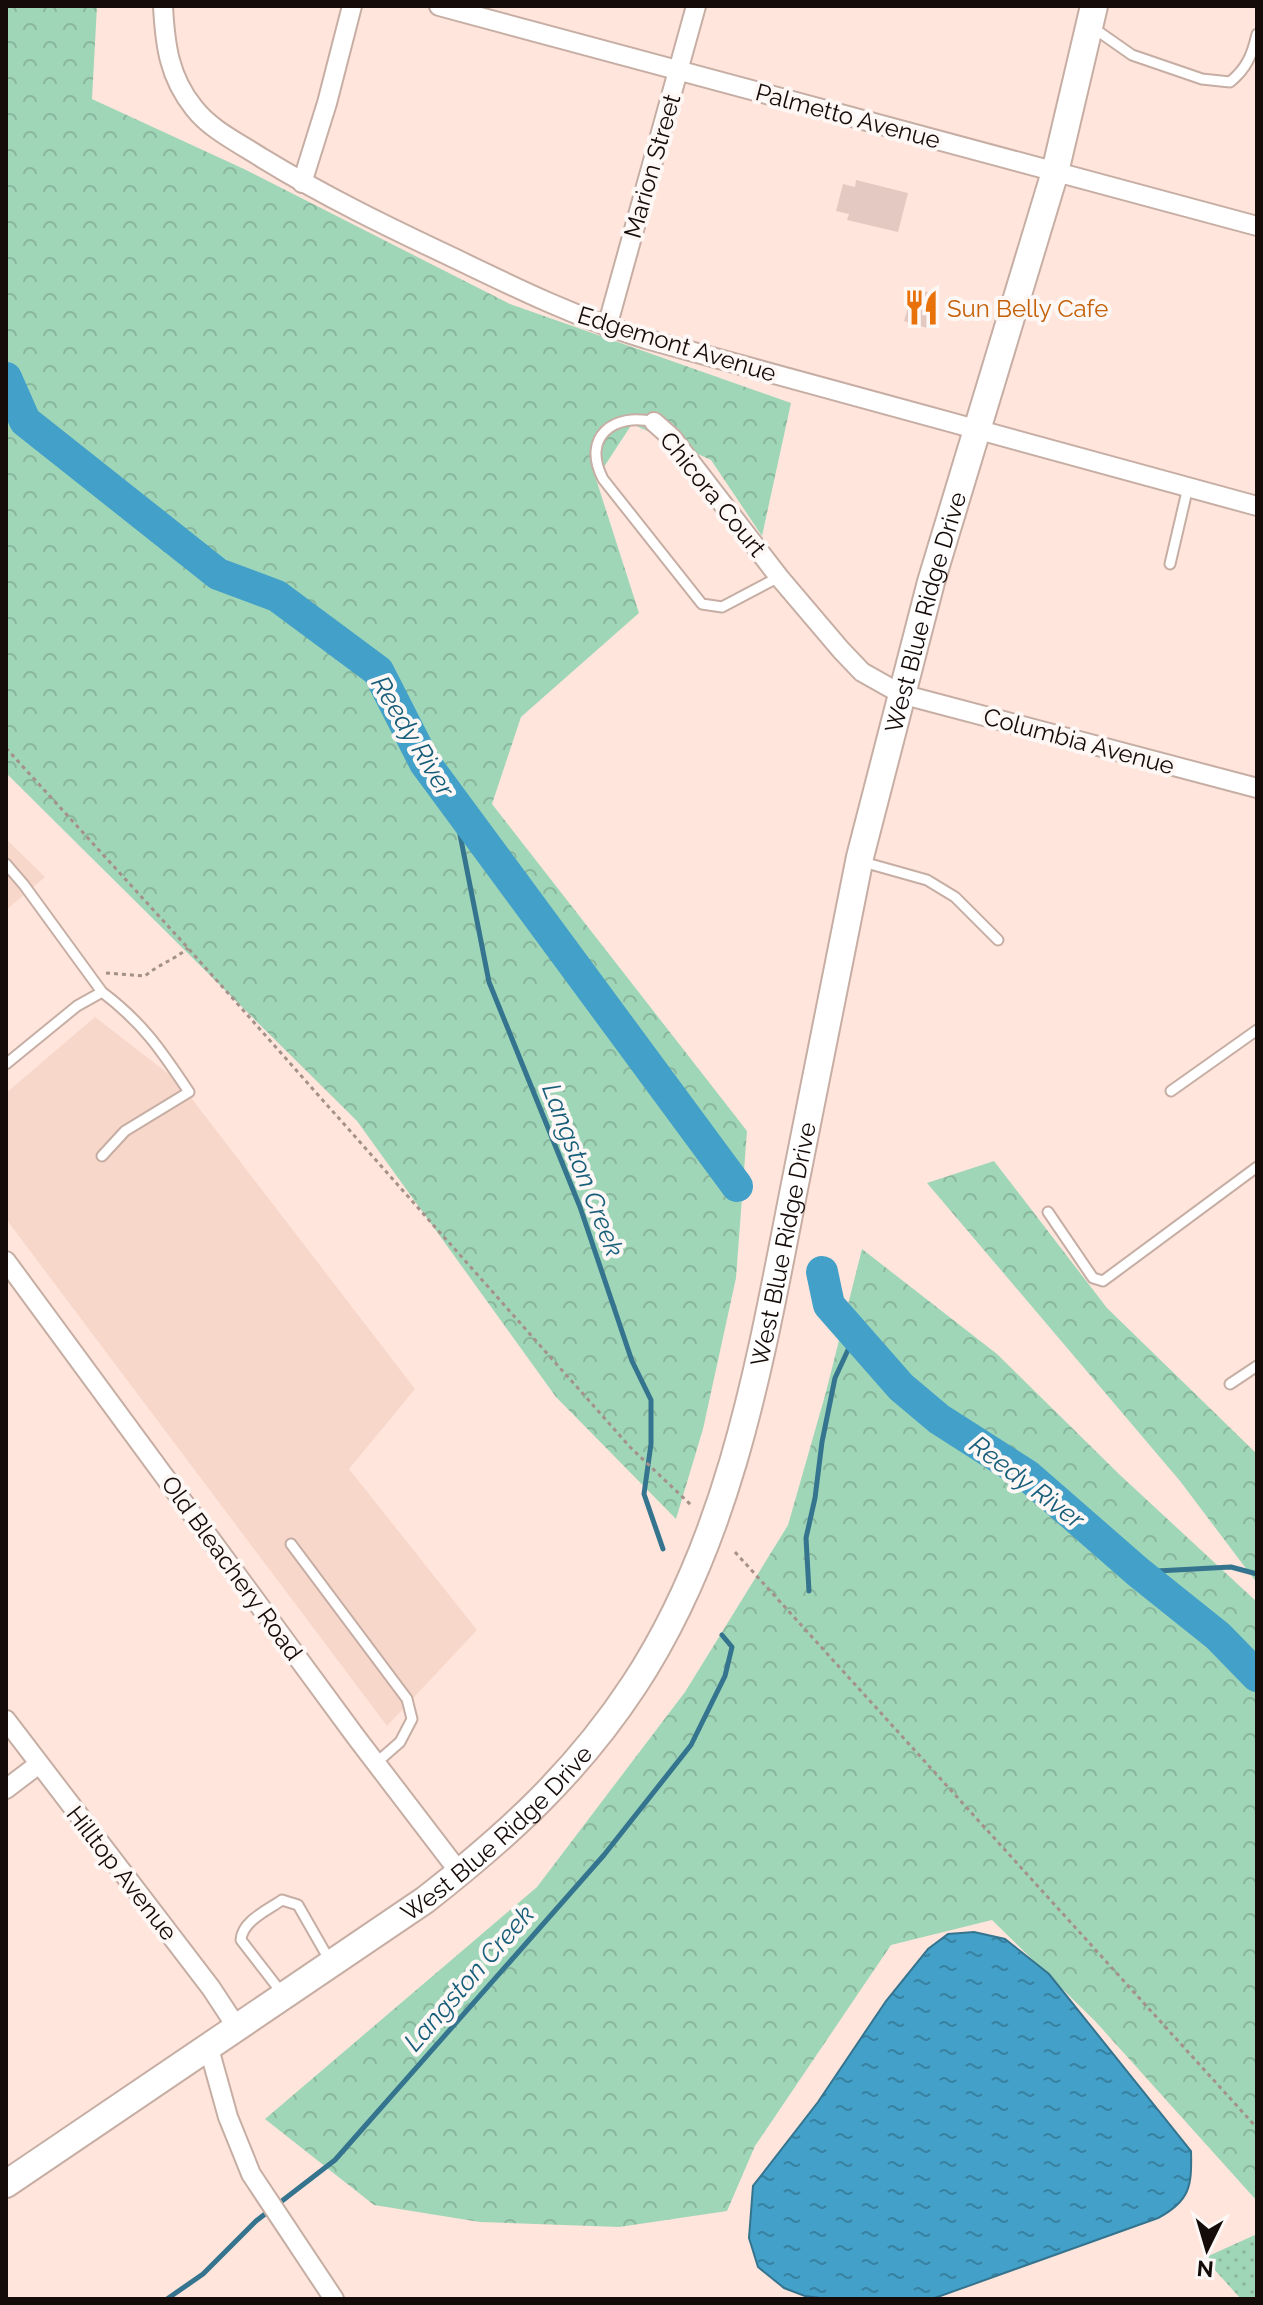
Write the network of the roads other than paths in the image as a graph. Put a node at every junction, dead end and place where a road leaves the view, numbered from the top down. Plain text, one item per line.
1 (163, 6) edge
2 (352, 6) edge
3 (439, 6) edge
4 (696, 6) edge
5 (1092, 16) edge
6 (1257, 34) edge
7 (678, 71) junction
8 (1055, 172) junction
9 (302, 183) junction
10 (1257, 226) edge
11 (607, 327) junction
12 (654, 422) joint
13 (978, 429) junction
14 (1188, 487) junction
15 (1257, 506) edge
16 (1170, 564) dead end
17 (779, 577) junction
18 (901, 694) junction
19 (1257, 788) edge
20 (859, 861) junction
21 (6, 864) edge
22 (998, 940) dead end
23 (102, 992) junction
24 (1257, 1030) edge
25 (6, 1064) edge
26 (1171, 1091) dead end
27 (102, 1156) dead end
28 (1257, 1167) edge
29 (1048, 1212) dead end
30 (6, 1261) edge
31 (1257, 1366) edge
32 (1230, 1384) dead end
33 (291, 1544) dead end
34 (6, 1720) edge
35 (376, 1763) junction
36 (39, 1764) junction
37 (6, 1789) edge
38 (460, 1873) junction
39 (331, 1964) junction
40 (284, 1996) junction
41 (236, 2026) junction
42 (208, 2045) junction
43 (6, 2184) edge
44 (334, 2299) edge

1 - 9 street, Edgemont Avenue
2 - 9 street
3 - 7 street, Palmetto Avenue
4 - 7 street, Marion Street
5 - 6 lane
5 - 8 main road, West Blue Ridge Drive
7 - 8 street, Palmetto Avenue
7 - 11 street, Marion Street
8 - 10 street, Palmetto Avenue
8 - 13 main road, West Blue Ridge Drive
9 - 11 street, Edgemont Avenue
11 - 13 street, Edgemont Avenue
12 - 17 street, Chicora Court
12 - 17 lane, Chicora Court
13 - 14 street, Edgemont Avenue
13 - 18 main road, West Blue Ridge Drive
14 - 15 street, Edgemont Avenue
14 - 16 lane
17 - 18 street, Chicora Court
18 - 19 street, Columbia Avenue
18 - 20 main road, West Blue Ridge Drive
20 - 22 lane
20 - 38 main road, West Blue Ridge Drive
21 - 23 lane
23 - 25 lane
23 - 27 lane
24 - 26 lane
28 - 29 lane
30 - 35 street, Old Bleachery Road
31 - 32 lane
33 - 35 lane
34 - 36 street, Hilltop Avenue
35 - 38 street, Old Bleachery Road
36 - 37 street
36 - 41 street, Hilltop Avenue
38 - 39 main road, West Blue Ridge Drive
39 - 40 main road, West Blue Ridge Drive
39 - 40 lane
40 - 41 main road, West Blue Ridge Drive
41 - 42 main road, West Blue Ridge Drive
42 - 43 main road, West Blue Ridge Drive
42 - 44 street

